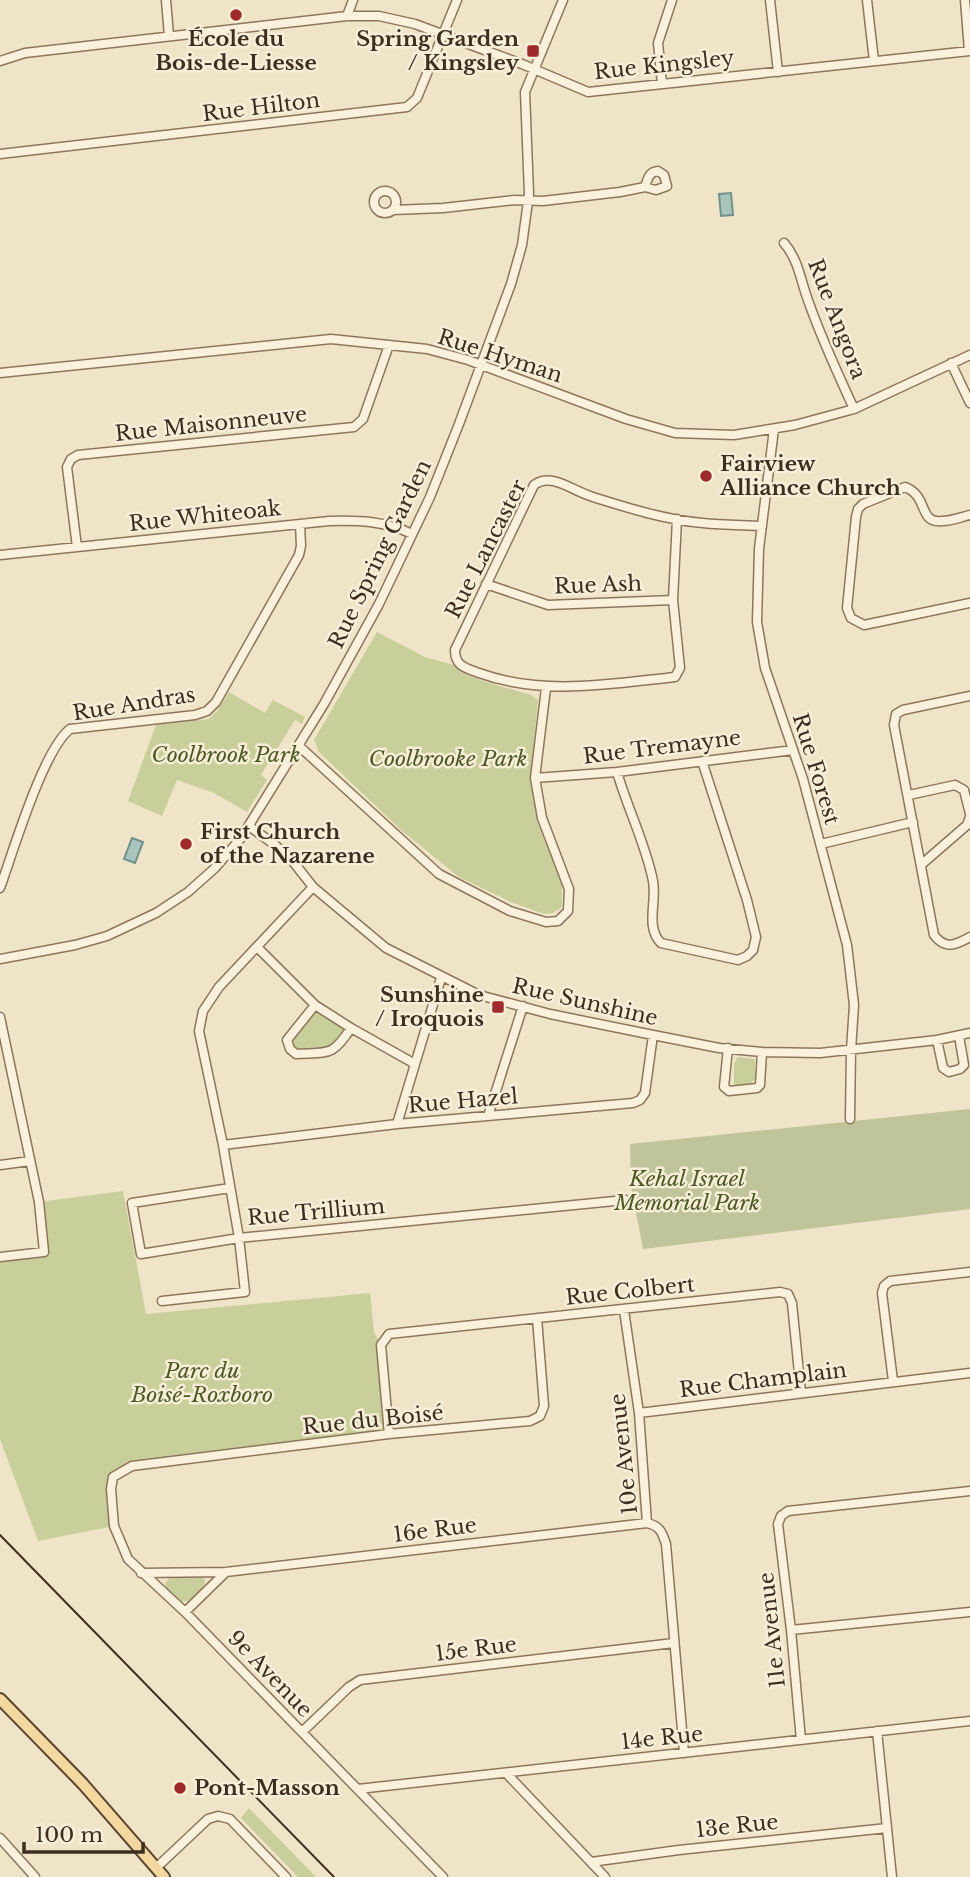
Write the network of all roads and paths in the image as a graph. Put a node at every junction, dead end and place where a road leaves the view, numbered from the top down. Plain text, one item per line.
1 (166, 0) edge
2 (353, 0) edge
3 (457, 0) edge
4 (563, 0) edge
5 (672, 0) edge
6 (770, 0) edge
7 (867, 0) edge
8 (965, 0) edge
9 (347, 16) junction
10 (442, 34) junction
11 (169, 36) junction
12 (970, 51) edge
13 (0, 61) edge
14 (874, 61) junction
15 (534, 69) junction
16 (778, 72) junction
17 (662, 84) junction
18 (0, 154) edge
19 (645, 187) dead end
20 (528, 201) junction
21 (393, 210) dead end
22 (784, 243) dead end
23 (389, 345) junction
24 (970, 355) edge
25 (951, 363) junction
26 (481, 365) junction
27 (0, 373) edge
28 (970, 403) edge
29 (854, 409) junction
30 (774, 429) junction
31 (970, 515) edge
32 (677, 519) junction
33 (300, 524) junction
34 (762, 526) junction
35 (412, 534) junction
36 (77, 547) junction
37 (0, 555) edge
38 (486, 584) junction
39 (673, 600) junction
40 (970, 603) edge
41 (546, 688) junction
42 (970, 696) edge
43 (299, 746) junction
44 (793, 750) junction
45 (702, 761) junction
46 (617, 772) junction
47 (535, 778) junction
48 (909, 795) junction
49 (970, 815) edge
50 (913, 822) junction
51 (249, 826) junction
52 (821, 844) junction
53 (922, 864) junction
54 (313, 887) junction
55 (0, 888) edge
56 (970, 937) edge
57 (257, 947) junction
58 (0, 959) edge
59 (441, 978) junction
60 (316, 1005) junction
61 (523, 1006) junction
62 (0, 1017) edge
63 (351, 1028) junction
64 (970, 1033) edge
65 (653, 1035) junction
66 (959, 1036) junction
67 (937, 1040) junction
68 (3, 1047) edge
69 (728, 1048) junction
70 (850, 1050) junction
71 (762, 1052) junction
72 (415, 1064) junction
73 (488, 1116) junction
74 (850, 1119) dead end
75 (397, 1125) junction
76 (223, 1145) junction
77 (30, 1161) junction
78 (0, 1165) edge
79 (230, 1188) junction
80 (625, 1199) dead end
81 (239, 1238) junction
82 (0, 1256) edge
83 (970, 1272) edge
84 (162, 1301) dead end
85 (624, 1310) junction
86 (537, 1318) junction
87 (970, 1373) edge
88 (892, 1381) junction
89 (801, 1393) junction
90 (639, 1413) junction
91 (389, 1434) junction
92 (113, 1477) joint
93 (970, 1491) edge
94 (647, 1523) junction
95 (226, 1572) junction
96 (141, 1573) junction
97 (185, 1612) junction
98 (970, 1612) edge
99 (791, 1630) junction
100 (674, 1643) junction
101 (0, 1699) edge
102 (970, 1721) edge
103 (877, 1731) junction
104 (302, 1732) junction
105 (801, 1740) junction
106 (684, 1753) junction
107 (506, 1773) junction
108 (358, 1789) junction
109 (887, 1828) junction
110 (0, 1838) edge
111 (591, 1862) junction
112 (160, 1872) edge
113 (35, 1877) edge
114 (286, 1877) edge
115 (443, 1877) edge
116 (605, 1877) edge
117 (892, 1877) edge

1 - 11 street
2 - 9 street
3 - 10 street, Rue Hilton
4 - 15 street, Rue Spring Garden
5 - 17 street
6 - 16 street
7 - 14 street
8 - 12 street
9 - 10 street, Rue Kingsley
9 - 11 street, Rue Kingsley
10 - 15 street, Rue Kingsley
10 - 18 street, Rue Hilton
11 - 13 street, Rue Kingsley
12 - 14 street, Rue Kingsley
14 - 16 street, Rue Kingsley
15 - 17 street, Rue Kingsley
15 - 20 street, Rue Spring Garden
16 - 17 street, Rue Kingsley
19 - 20 street
20 - 21 street
20 - 26 street, Rue Spring Garden
22 - 29 street, Rue Angora
23 - 26 street, Rue Hyman
23 - 27 street, Rue Hyman
23 - 36 street, Rue Maisonneuve
24 - 25 street, Rue Hyman
25 - 28 street
25 - 29 street, Rue Hyman
26 - 30 street, Rue Hyman
26 - 35 street, Rue Spring Garden
29 - 30 street, Rue Hyman
30 - 34 street, Rue Forest
31 - 40 street
32 - 34 street, Rue Lancaster
32 - 38 street, Rue Lancaster
32 - 39 street
33 - 35 street, Rue Whiteoak
33 - 36 street, Rue Whiteoak
33 - 55 street, Rue Andras
34 - 44 street, Rue Forest
35 - 43 street, Rue Spring Garden
36 - 37 street, Rue Whiteoak
38 - 39 street, Rue Ash
38 - 41 street, Rue Lancaster
39 - 41 street
41 - 47 street
42 - 48 street
43 - 47 street
43 - 51 street, Rue Spring Garden
44 - 45 street, Rue Tremayne
44 - 52 street, Rue Forest
45 - 46 street, Rue Tremayne
45 - 46 street
46 - 47 street, Rue Tremayne
48 - 49 street
48 - 50 street
49 - 53 street
50 - 52 street
50 - 53 street
51 - 54 street, Rue Sunshine
51 - 58 street, Rue Spring Garden
52 - 70 street, Rue Forest
53 - 56 street
54 - 57 street, Rue Trillium
54 - 59 street, Rue Sunshine
57 - 60 street
57 - 76 street, Rue Trillium
59 - 61 street, Rue Sunshine
59 - 72 street
60 - 63 street
60 - 63 street
61 - 65 street, Rue Sunshine
61 - 73 street
62 - 68 street
63 - 72 street
64 - 66 street, Rue Sunshine
65 - 69 street, Rue Sunshine
65 - 73 street, Rue Hazel
66 - 67 street, Rue Sunshine
66 - 67 street
67 - 70 street, Rue Sunshine
68 - 77 street
69 - 71 street, Rue Sunshine
69 - 71 street
70 - 71 street, Rue Sunshine
70 - 74 street, Rue Forest
72 - 75 street
73 - 75 street, Rue Hazel
75 - 76 street, Rue Hazel
76 - 79 street, Rue Trillium
77 - 78 street
77 - 82 street
79 - 81 street, Rue Trillium
79 - 81 street
80 - 81 street, Rue Trillium
81 - 84 street
83 - 88 street
85 - 86 street, Rue Colbert
85 - 89 street, Rue Colbert
85 - 90 street, 10e Avenue
86 - 91 street, Rue Colbert
86 - 91 street, Rue du Boisé
87 - 88 street, Rue Champlain
88 - 89 street, Rue Champlain
89 - 90 street, Rue Champlain
90 - 94 street, 10e Avenue
91 - 92 street, Rue du Boisé
92 - 96 street, 9e Avenue
93 - 99 street, 11e Avenue
94 - 95 street, 16e Rue
94 - 100 street, 10e Avenue
95 - 96 street, 16e Rue
95 - 97 street
96 - 97 street, 9e Avenue
97 - 104 street, 9e Avenue
98 - 99 street
99 - 105 street, 11e Avenue
100 - 104 street, 15e Rue
100 - 106 street, 10e Avenue
101 - 112 main road
102 - 103 street, 14e Rue
103 - 105 street, 14e Rue
103 - 109 street
104 - 108 street, 9e Avenue
105 - 106 street, 14e Rue
106 - 107 street, 14e Rue
107 - 108 street, 14e Rue
107 - 111 street
108 - 115 street, 9e Avenue
109 - 111 street, 13e Rue
109 - 117 street
110 - 113 street
111 - 116 street
112 - 114 street

